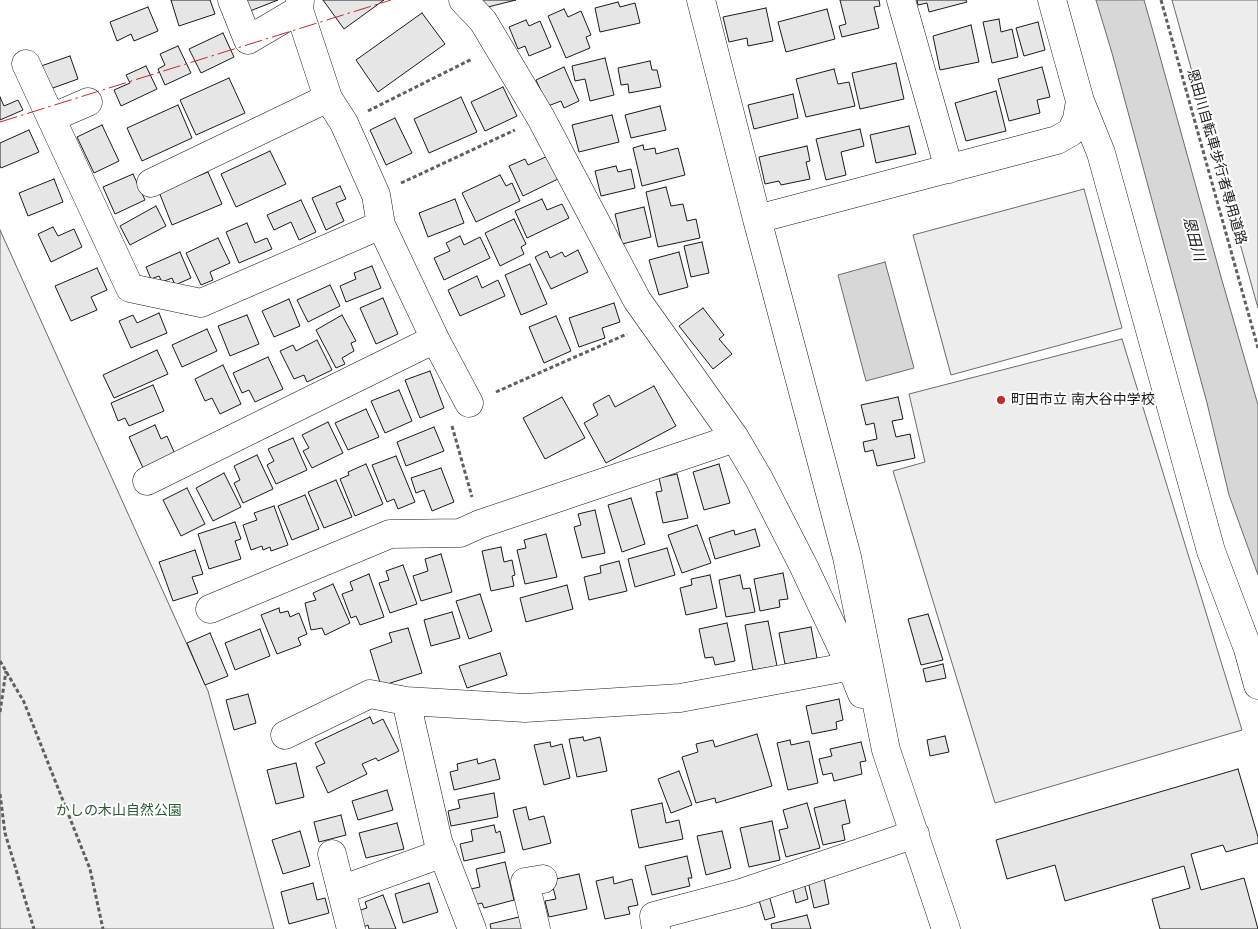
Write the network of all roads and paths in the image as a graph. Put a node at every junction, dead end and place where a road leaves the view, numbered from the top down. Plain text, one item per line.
1 (232, 0) edge
2 (463, 0) edge
3 (701, 0) edge
4 (901, 0) edge
5 (1052, 0) edge
6 (1161, 0) edge
7 (300, 5) edge
8 (497, 47) junction
9 (26, 64) dead end
10 (328, 98) junction
11 (88, 102) dead end
12 (1080, 102) junction
13 (51, 118) junction
14 (541, 118) junction
15 (344, 123) junction
16 (949, 169) junction
17 (151, 183) dead end
18 (376, 195) junction
19 (757, 219) junction
20 (381, 225) junction
21 (653, 322) junction
22 (435, 339) junction
23 (1258, 348) edge
24 (469, 403) junction
25 (735, 438) junction
26 (147, 481) dead end
27 (480, 524) junction
28 (847, 557) junction
29 (804, 567) junction
30 (210, 609) dead end
31 (0, 661) edge
32 (860, 665) junction
33 (6, 671) junction
34 (1258, 685) edge
35 (406, 701) junction
36 (0, 712) edge
37 (285, 735) dead end
38 (0, 794) edge
39 (914, 834) junction
40 (442, 853) junction
41 (332, 854) dead end
42 (543, 879) dead end
43 (341, 890) junction
44 (34, 929) edge
45 (103, 929) edge
46 (350, 929) edge
47 (472, 929) edge
48 (536, 929) edge
49 (656, 929) edge
50 (946, 929) edge

1 - 7 street
2 - 8 street
3 - 19 street
4 - 16 street
5 - 12 street
6 - 23 path, 恩田川自転車歩行者専用道路
7 - 10 street
8 - 14 street
8 - 15 path
9 - 13 street
10 - 15 street
10 - 17 street
11 - 13 street
12 - 16 street
12 - 34 street
13 - 20 street
14 - 18 path
14 - 21 street
15 - 18 street
16 - 19 street
18 - 20 street
19 - 28 street
20 - 22 street
21 - 24 path
21 - 25 street
22 - 24 street
22 - 26 street
24 - 27 path
25 - 27 street
25 - 29 street
27 - 30 street
28 - 29 street
28 - 32 street
29 - 32 street
31 - 33 path
32 - 35 street
32 - 39 street
33 - 36 path
33 - 45 path
35 - 37 street
35 - 40 street
38 - 44 path
39 - 49 street
39 - 50 street
40 - 43 street
40 - 47 street
41 - 43 street
42 - 48 street
43 - 46 street

